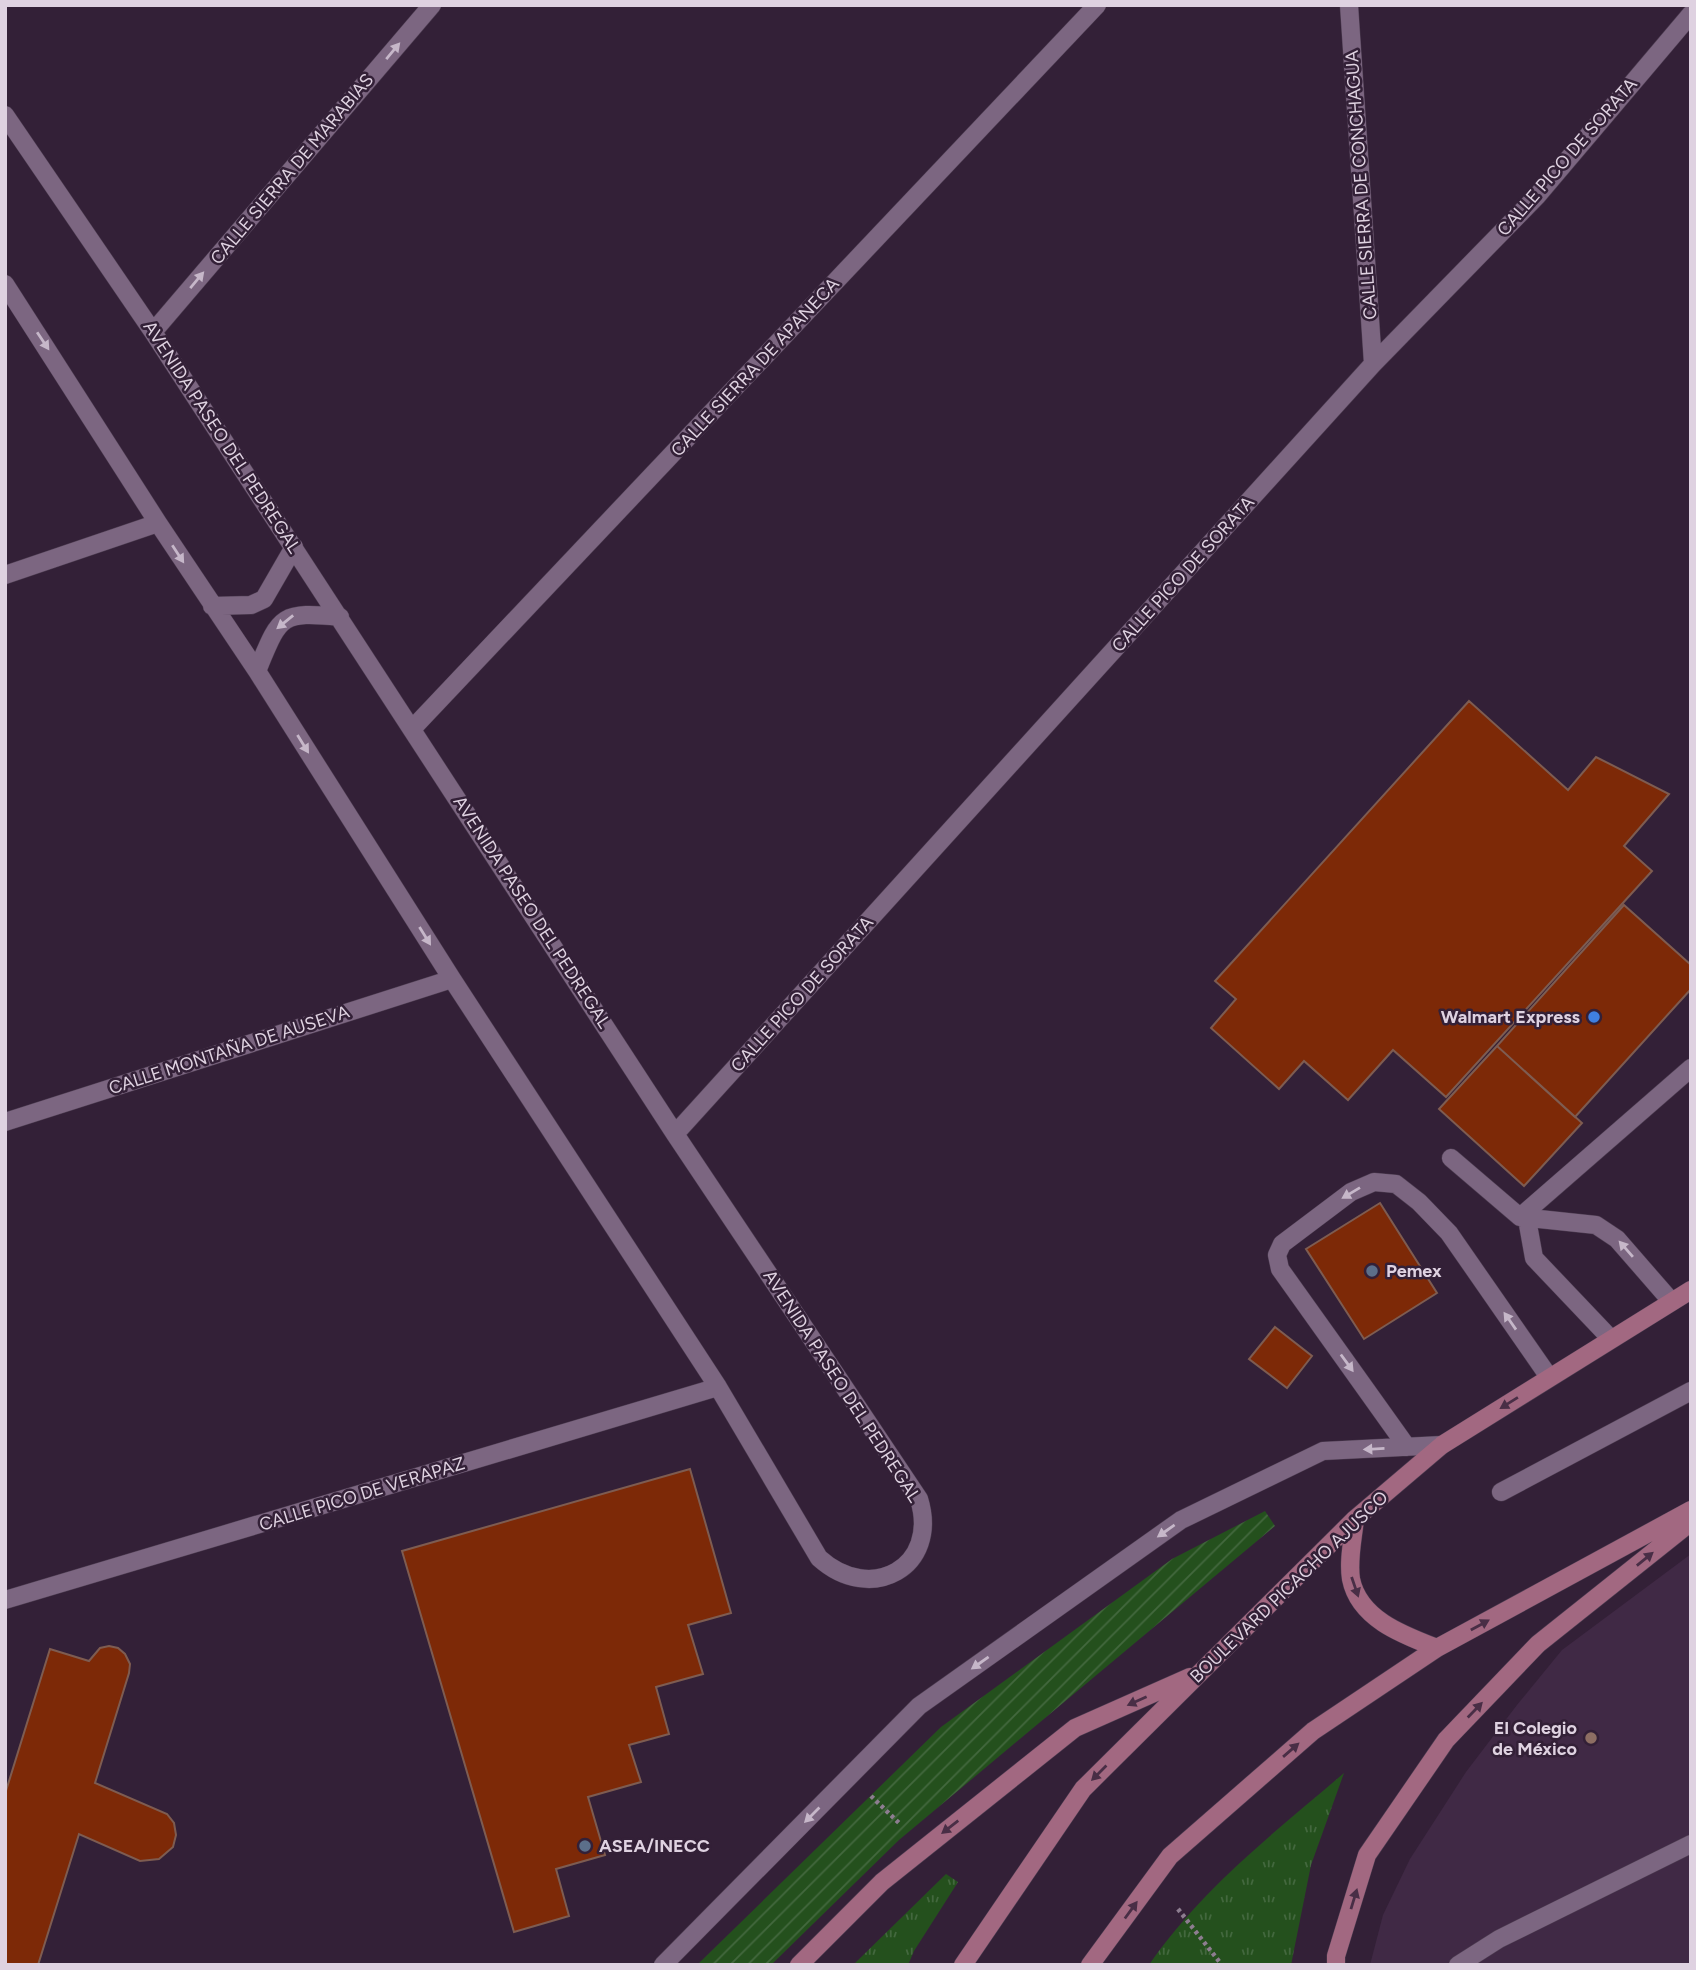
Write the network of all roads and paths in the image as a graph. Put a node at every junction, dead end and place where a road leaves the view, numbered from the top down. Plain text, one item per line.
1 (432, 5) edge
2 (1097, 5) edge
3 (1349, 5) edge
4 (1691, 14) edge
5 (5, 115) edge
6 (5, 284) edge
7 (153, 332) junction
8 (1373, 364) junction
9 (158, 523) junction
10 (294, 547) junction
11 (5, 575) edge
12 (212, 606) junction
13 (340, 617) junction
14 (257, 671) junction
15 (413, 728) junction
16 (452, 979) junction
17 (1691, 1068) edge
18 (5, 1122) edge
19 (676, 1134) junction
20 (1451, 1158) dead end
21 (1524, 1218) junction
22 (1691, 1290) edge
23 (1671, 1301) junction
24 (1611, 1339) junction
25 (1549, 1377) junction
26 (718, 1387) junction
27 (1691, 1391) edge
28 (1442, 1445) junction
29 (1407, 1447) junction
30 (1501, 1492) dead end
31 (1691, 1510) edge
32 (1355, 1519) junction
33 (1691, 1521) edge
34 (5, 1600) edge
35 (1437, 1648) junction
36 (1199, 1673) junction
37 (870, 1795) dead end
38 (899, 1823) dead end
39 (1691, 1844) edge
40 (1178, 1909) dead end
41 (663, 1965) edge
42 (799, 1965) edge
43 (962, 1965) edge
44 (1090, 1965) edge
45 (1222, 1965) edge
46 (1336, 1965) edge
47 (1458, 1965) edge

7 -> 1 street, CALLE SIERRA DE MARABIAS
2 - 15 street, CALLE SIERRA DE APANECA
3 - 8 street, CALLE SIERRA DE CONCHAGUA
4 - 8 street, CALLE PICO DE SORATA
5 - 7 street, AVENIDA PASEO DEL PEDREGAL
6 -> 9 street, AVENIDA PASEO DEL PEDREGAL
7 - 10 street, AVENIDA PASEO DEL PEDREGAL
8 - 19 street, CALLE PICO DE SORATA
9 - 11 street
9 -> 12 street, AVENIDA PASEO DEL PEDREGAL
10 - 12 street
10 - 13 street, AVENIDA PASEO DEL PEDREGAL
12 - 14 street, AVENIDA PASEO DEL PEDREGAL
13 -> 14 street
13 - 15 street, AVENIDA PASEO DEL PEDREGAL
14 -> 16 street, AVENIDA PASEO DEL PEDREGAL
15 - 19 street, AVENIDA PASEO DEL PEDREGAL
16 - 18 street, CALLE MONTAÑA DE AUSEVA
16 - 26 street, AVENIDA PASEO DEL PEDREGAL
17 - 21 street
19 - 26 street, AVENIDA PASEO DEL PEDREGAL
20 - 21 street
23 -> 21 street
21 - 24 street
22 - 23 main road, BOULEVARD PICACHO AJUSCO
23 - 24 main road, BOULEVARD PICACHO AJUSCO
24 - 25 main road, BOULEVARD PICACHO AJUSCO
25 -> 28 main road, BOULEVARD PICACHO AJUSCO
25 -> 29 street
26 - 34 street, CALLE PICO DE VERAPAZ
27 - 30 street
28 - 29 street
28 - 32 main road, BOULEVARD PICACHO AJUSCO
29 -> 41 street
35 -> 31 main road
32 -> 35 main road
32 - 36 main road, BOULEVARD PICACHO AJUSCO
46 -> 33 main road
44 -> 35 main road
36 -> 42 main road
36 -> 43 main road, BOULEVARD PICACHO AJUSCO
37 - 38 path
39 - 47 street
40 - 45 path

